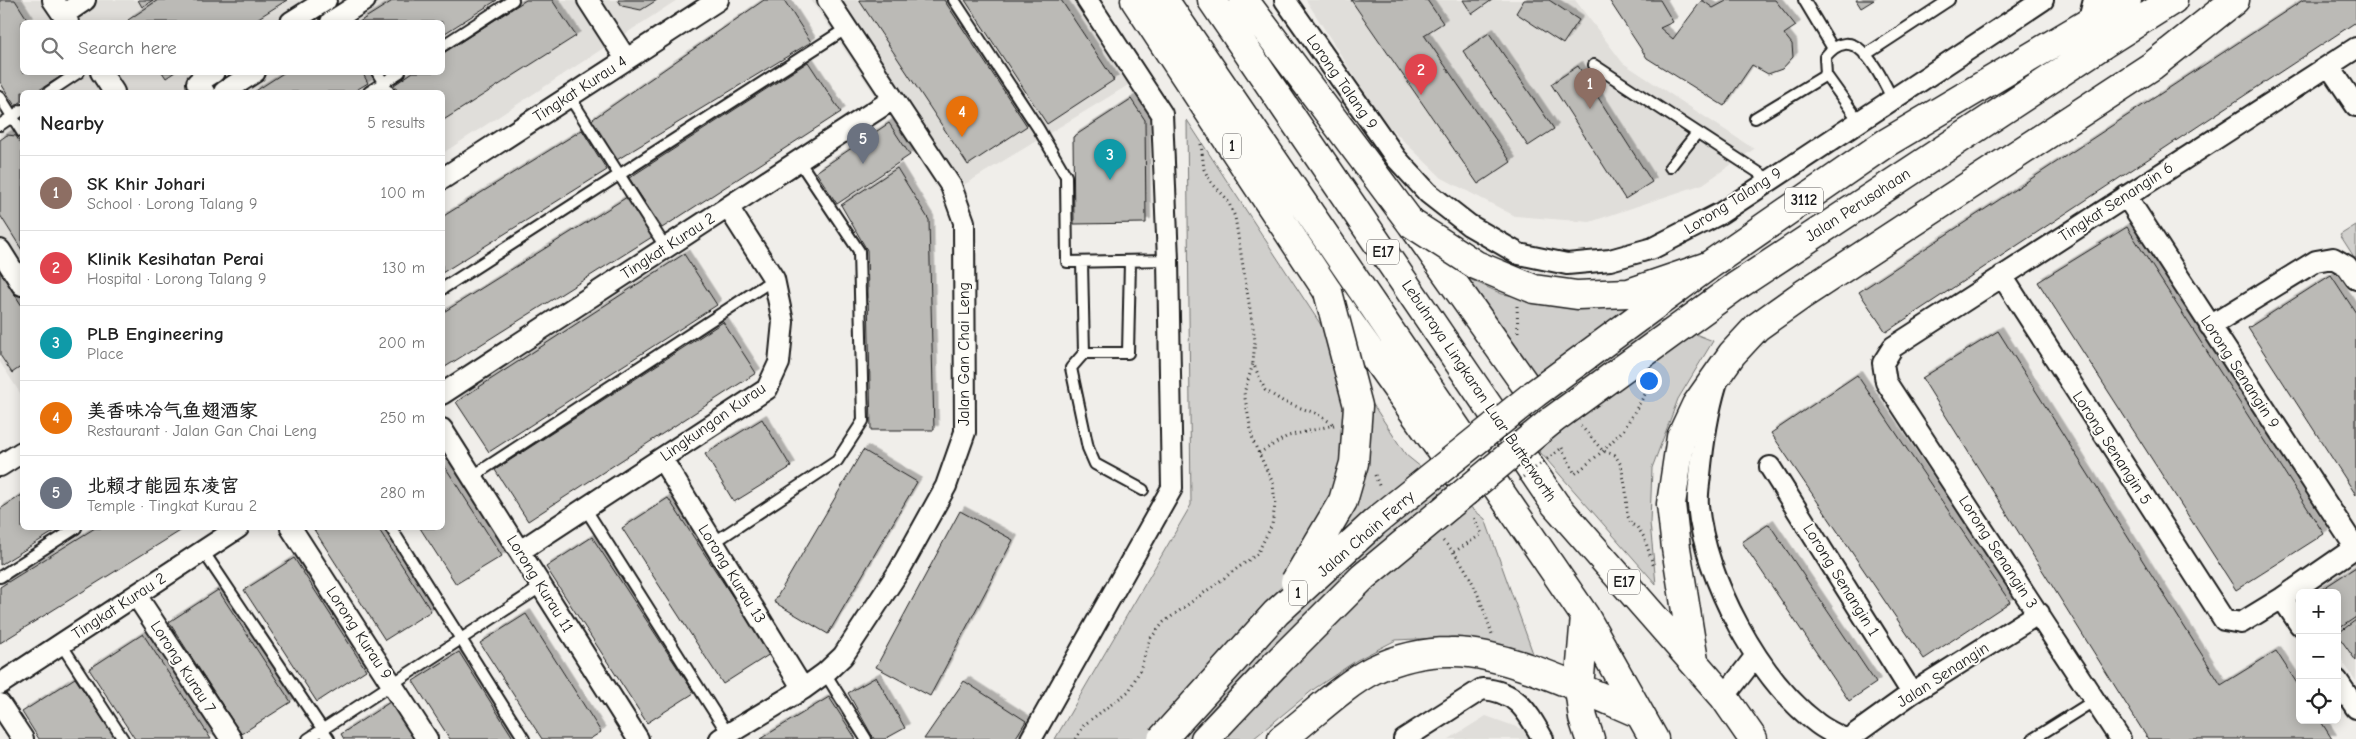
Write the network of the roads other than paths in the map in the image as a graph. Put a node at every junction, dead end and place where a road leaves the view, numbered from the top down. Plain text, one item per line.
1 (85, 0) edge
2 (326, 0) edge
3 (365, 0) edge
4 (514, 0) edge
5 (588, 0) edge
6 (828, 0) edge
7 (954, 0) edge
8 (1087, 0) edge
9 (1135, 0) edge
10 (1164, 0) edge
11 (1212, 0) edge
12 (1244, 0) edge
13 (1285, 0) edge
14 (1804, 0) edge
15 (1949, 0) edge
16 (2043, 0) edge
17 (2127, 0) edge
18 (2173, 0) edge
19 (2235, 0) edge
20 (706, 3) edge
21 (61, 12) edge
22 (336, 15) edge
23 (294, 20) edge
24 (2095, 23) edge
25 (847, 28) junction
26 (445, 44) edge
27 (1832, 47) junction
28 (2356, 48) edge
29 (1865, 55) junction
30 (626, 59) junction
31 (1594, 65) dead end
32 (2329, 66) junction
33 (74, 75) edge
34 (102, 75) edge
35 (209, 75) edge
36 (250, 75) edge
37 (379, 75) edge
38 (396, 75) edge
39 (1826, 75) junction
40 (384, 83) junction
41 (52, 90) edge
42 (113, 90) edge
43 (202, 90) edge
44 (227, 90) edge
45 (372, 90) edge
46 (389, 90) edge
47 (570, 96) junction
48 (0, 97) edge
49 (1892, 98) junction
50 (893, 99) junction
51 (2356, 106) edge
52 (20, 111) edge
53 (12, 116) junction
54 (1755, 118) dead end
55 (1859, 121) junction
56 (0, 125) edge
57 (20, 129) edge
58 (1697, 133) junction
59 (799, 161) junction
60 (1670, 167) dead end
61 (619, 174) junction
62 (445, 176) edge
63 (1770, 180) junction
64 (2126, 196) junction
65 (728, 207) junction
66 (1411, 223) junction
67 (666, 248) junction
68 (0, 250) edge
69 (1168, 260) junction
70 (1130, 261) junction
71 (1082, 262) junction
72 (1708, 266) junction
73 (2002, 276) junction
74 (774, 279) junction
75 (2356, 279) edge
76 (20, 282) edge
77 (445, 288) edge
78 (1328, 292) junction
79 (2210, 326) junction
80 (1084, 353) junction
81 (1883, 363) joint
82 (1719, 374) junction
83 (445, 388) edge
84 (1533, 395) junction
85 (1551, 421) junction
86 (445, 433) edge
87 (20, 453) edge
88 (662, 459) junction
89 (1450, 463) junction
90 (0, 466) edge
91 (1770, 467) dead end
92 (473, 476) junction
93 (1143, 490) dead end
94 (1470, 502) junction
95 (585, 508) junction
96 (73, 530) edge
97 (232, 530) edge
98 (292, 530) edge
99 (392, 530) edge
100 (713, 543) junction
101 (2355, 547) edge
102 (203, 551) junction
103 (520, 551) junction
104 (0, 577) edge
105 (542, 586) junction
106 (136, 595) junction
107 (2282, 598) junction
108 (1276, 613) junction
109 (2039, 613) junction
110 (1585, 616) junction
111 (2296, 619) edge
112 (461, 639) junction
113 (61, 644) junction
114 (1756, 657) junction
115 (1694, 661) junction
116 (825, 673) junction
117 (0, 684) edge
118 (392, 684) junction
119 (2341, 686) edge
120 (1579, 688) junction
121 (803, 689) junction
122 (1912, 693) junction
123 (1724, 697) junction
124 (2095, 700) junction
125 (0, 704) edge
126 (2356, 708) edge
127 (1640, 714) junction
128 (322, 730) junction
129 (724, 737) edge
130 (22, 739) edge
131 (123, 739) edge
132 (231, 739) edge
133 (308, 739) edge
134 (329, 739) edge
135 (426, 739) edge
136 (524, 739) edge
137 (638, 739) edge
138 (866, 739) edge
139 (1031, 739) edge
140 (1162, 739) edge
141 (1205, 739) edge
142 (1282, 739) edge
143 (1404, 739) edge
144 (1543, 739) edge
145 (1590, 739) edge
146 (1654, 739) edge
147 (1753, 739) edge
148 (1844, 739) edge
149 (1848, 739) edge
150 (2033, 739) edge
151 (2120, 739) edge

1 - 21 street
2 - 23 street
3 - 22 street
4 - 26 lane
5 - 30 street
6 - 25 street, Jalan Gan Chai Leng
7 - 71 lane
8 - 69 street
9 - 78 main road, 1
10 - 110 main road, E17
11 - 115 main road, Lebuhraya Lingkaran Luar Butterworth / E17
12 - 66 main road
13 - 63 street, Lorong Talang 9
14 - 27 lane
15 - 29 lane
16 - 49 street, Lorong Talang 9
17 - 24 main road, Jalan Perusahaan / 3112
18 - 24 main road, Jalan Perusahaan / 3112
19 - 82 main road
20 - 30 street, Tingkat Kurau 4
24 - 72 main road, Jalan Perusahaan / 3112, bridge
24 - 85 main road, Jalan Perusahaan / 3112, bridge
25 - 50 street, Jalan Gan Chai Leng
25 - 61 lane
27 - 29 lane
27 - 39 lane
28 - 32 street, Tingkat Senangin 6
29 - 49 lane
30 - 47 street, Tingkat Kurau 4
31 - 58 lane
32 - 51 street
32 - 64 street, Tingkat Senangin 6
33 - 41 lane
34 - 42 street
35 - 43 street
36 - 44 street
37 - 40 lane
38 - 40 lane
39 - 54 lane
39 - 55 lane
40 - 45 lane
40 - 46 lane
47 - 61 lane
47 - 62 street, Tingkat Kurau 4
48 - 53 lane
49 - 55 street, Lorong Talang 9
50 - 59 street, Tingkat Kurau 2
50 - 116 street, Jalan Gan Chai Leng
52 - 53 lane
53 - 56 lane
53 - 57 lane
55 - 63 street, Lorong Talang 9
58 - 60 lane
58 - 63 lane
59 - 65 street, Tingkat Kurau 2
59 - 100 lane
61 - 67 lane
61 - 77 lane
64 - 73 street, Tingkat Senangin 6
64 - 79 street, Lorong Senangin 9
65 - 67 street, Tingkat Kurau 2
65 - 74 street, Lingkungan Kurau
66 - 72 main road, bridge
66 - 84 main road, bridge
67 - 83 street, Tingkat Kurau 2
68 - 76 street
69 - 70 lane
69 - 139 street
70 - 71 lane
70 - 80 lane
71 - 80 lane
72 - 84 main road, Jalan Perusahaan / 3112, bridge
73 - 81 street, Tingkat Senangin 6
73 - 107 street, Lorong Senangin 5
74 - 88 street, Lingkungan Kurau
74 - 92 lane
75 - 79 street
78 - 89 main road, 1, bridge
78 - 108 main road, bridge
79 - 101 street, Lorong Senangin 9
80 - 93 lane
81 - 109 street, Lorong Senangin 3
82 - 114 street
82 - 115 main road
84 - 85 main road
84 - 89 main road, 1, bridge
85 - 94 main road, 1, bridge
86 - 92 street, Lorong Kurau 11
87 - 90 street
88 - 95 street, Lingkungan Kurau
88 - 100 street, Lorong Kurau 13
89 - 94 main road, 1
89 - 108 main road, Jalan Chain Ferry / 1, bridge
91 - 122 street, Lorong Senangin 1
92 - 103 street, Lorong Kurau 11
94 - 141 main road, Jalan Chain Ferry / 1, bridge
95 - 103 street, Lingkungan Kurau
95 - 129 lane
96 - 104 lane
97 - 102 street, Tingkat Kurau 2
98 - 118 street, Lorong Kurau 9
99 - 112 lane
100 - 121 street, Lorong Kurau 13
101 - 107 street
102 - 106 street, Tingkat Kurau 2
102 - 128 lane
103 - 105 street, Lorong Kurau 11
105 - 112 lane
105 - 137 street, Lorong Kurau 11
106 - 113 street, Tingkat Kurau 2
106 - 132 street, Lorong Kurau 7
107 - 111 street
108 - 140 main road, Jalan Chain Ferry / 1, bridge
109 - 122 street, Jalan Senangin
109 - 124 street, Lorong Senangin 3
110 - 120 main road
110 - 127 main road, E17
112 - 118 lane
112 - 136 lane
113 - 117 street, Tingkat Kurau 2
113 - 131 lane
114 - 123 street
114 - 148 street
115 - 123 main road, Lebuhraya Lingkaran Luar Butterworth / E17
116 - 121 street, Jalan Gan Chai Leng
116 - 138 lane
118 - 128 lane
118 - 135 street, Lorong Kurau 9
119 - 126 street
120 - 127 main road
120 - 142 main road
120 - 145 main road
121 - 129 street, Jalan Gan Chai Leng
122 - 149 street, Jalan Senangin
123 - 147 main road, Lebuhraya Lingkaran Luar Butterworth / E17
124 - 150 lane
124 - 151 street, Lorong Senangin 3
125 - 130 street
127 - 146 main road, E17
128 - 133 lane
128 - 134 lane
143 - 144 street

